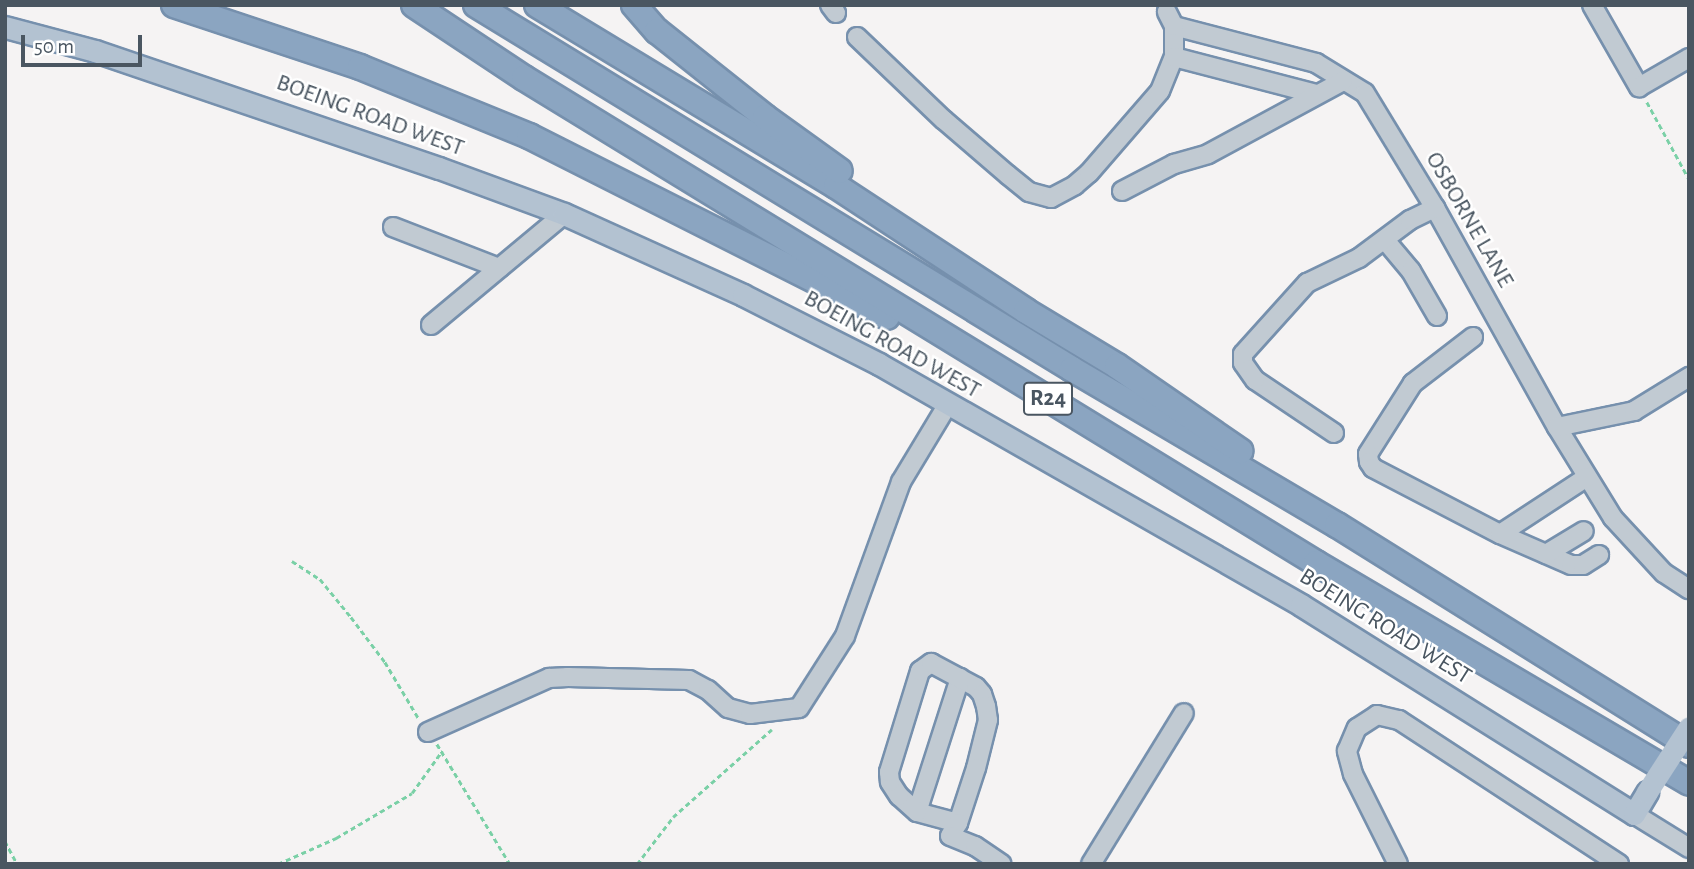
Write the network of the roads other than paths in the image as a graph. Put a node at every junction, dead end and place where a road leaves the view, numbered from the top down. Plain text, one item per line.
1 (174, 5) edge
2 (414, 5) edge
3 (476, 5) edge
4 (537, 5) edge
5 (634, 5) edge
6 (1592, 5) edge
7 (5, 27) edge
8 (857, 37) dead end
9 (1174, 57) junction
10 (1689, 58) edge
11 (1343, 81) junction
12 (1316, 94) junction
13 (1122, 191) dead end
14 (1435, 208) junction
15 (564, 214) junction
16 (393, 227) dead end
17 (1385, 240) junction
18 (499, 268) junction
19 (1026, 311) junction
20 (1437, 316) dead end
21 (431, 325) dead end
22 (1473, 337) dead end
23 (1689, 377) edge
24 (1050, 400) junction
25 (948, 404) junction
26 (1558, 427) junction
27 (1334, 433) dead end
28 (1587, 477) junction
29 (1337, 525) junction
30 (1584, 531) dead end
31 (1500, 534) junction
32 (1546, 554) junction
33 (1599, 555) dead end
34 (1689, 589) edge
35 (1473, 610) junction
36 (960, 678) junction
37 (1184, 713) dead end
38 (1689, 726) edge
39 (428, 732) road end
40 (1689, 745) edge
41 (1640, 752) junction
42 (1689, 783) edge
43 (1689, 790) edge
44 (917, 812) junction
45 (1634, 814) junction
46 (954, 830) junction
47 (1689, 848) edge
48 (1002, 864) edge
49 (1091, 864) edge
50 (1398, 864) edge
51 (1619, 864) edge

1 - 24 highway
2 - 24 highway, R24
3 - 29 highway, R24
4 - 19 highway
5 - 19 highway
6 - 10 street
7 - 15 main road, BOEING ROAD WEST
8 - 9 street
9 - 11 street, OSBORNE LANE
9 - 12 street
11 - 12 street
11 - 14 street, OSBORNE LANE
12 - 13 street
14 - 17 street
14 - 26 street, OSBORNE LANE
15 - 18 street
15 - 25 main road, BOEING ROAD WEST
16 - 18 street
17 - 20 street
17 - 27 street
18 - 21 street
19 - 29 highway
22 - 31 street
23 - 26 street
24 - 41 highway, R24
25 - 39 street
25 - 45 main road, BOEING ROAD WEST
26 - 28 street, OSBORNE LANE
28 - 31 street
28 - 34 street, OSBORNE LANE
29 - 35 highway, R24
30 - 32 street
31 - 32 street
32 - 33 street
35 - 38 highway
35 - 40 highway, R24
36 - 44 street
36 - 44 street
36 - 46 street
37 - 49 street
38 - 45 main road, bridge
41 - 42 highway, R24
41 - 43 highway
44 - 46 street
45 - 47 street, BOEING ROAD WEST
46 - 48 street
50 - 51 street

